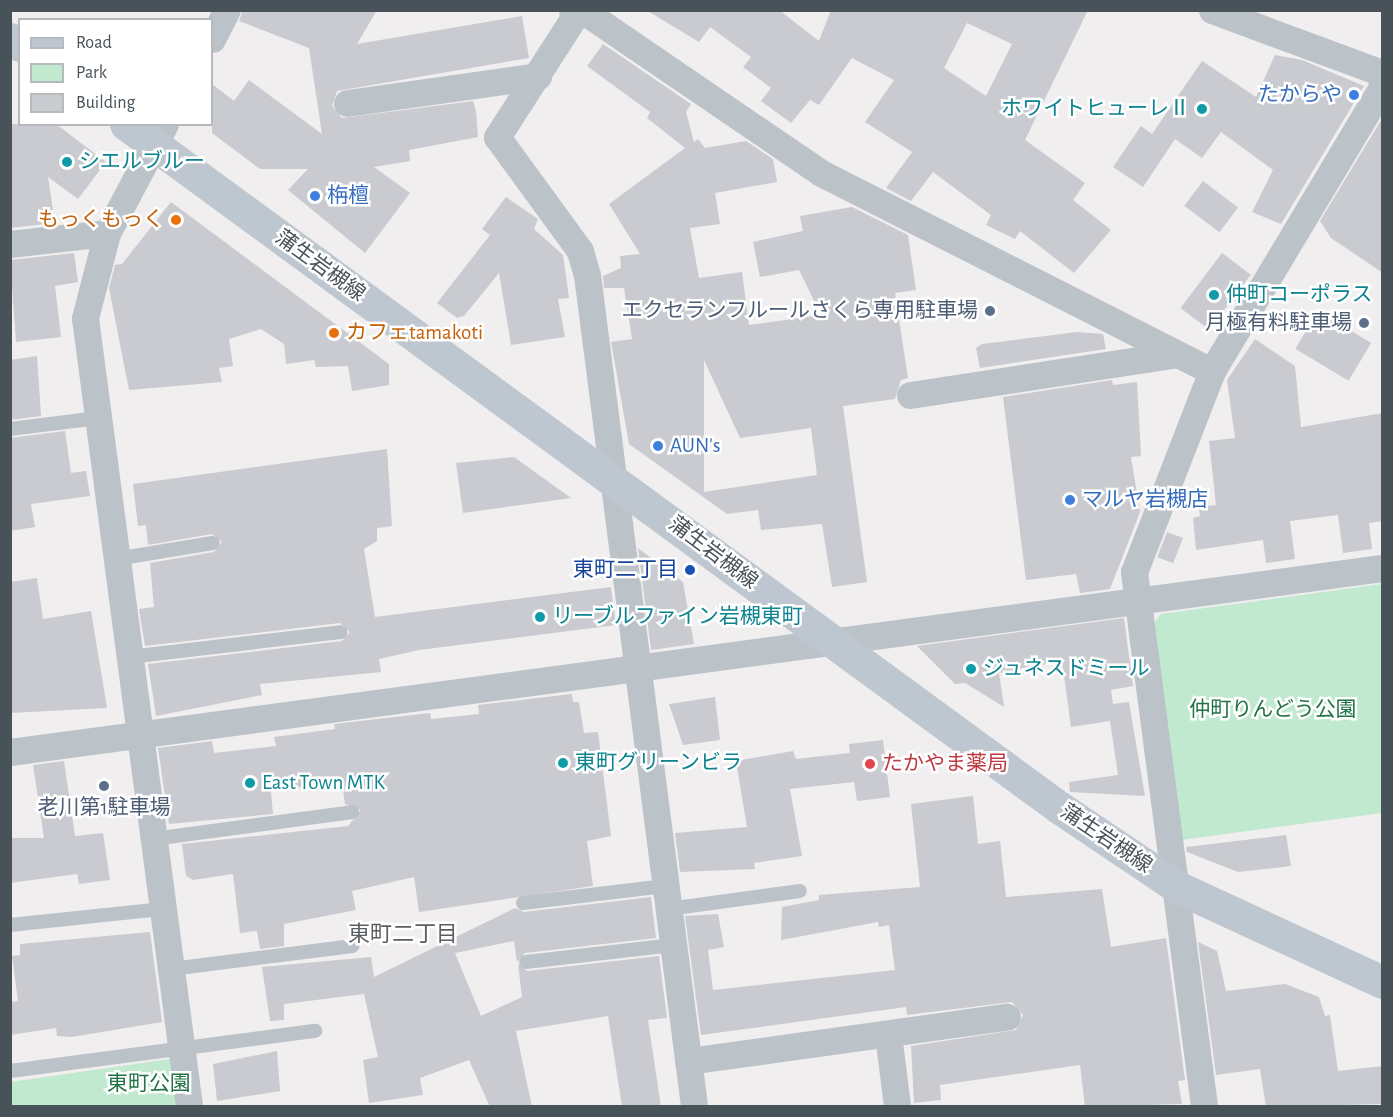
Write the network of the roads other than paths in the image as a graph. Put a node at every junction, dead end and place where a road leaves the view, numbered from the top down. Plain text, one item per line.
1 (227, 10) edge
2 (1212, 10) edge
3 (580, 11) edge
4 (213, 37) edge
5 (1383, 73) edge
6 (538, 76) junction
7 (1383, 87) edge
8 (347, 103) dead end
9 (132, 126) edge
10 (160, 135) edge
11 (107, 233) junction
12 (10, 244) edge
13 (1177, 354) junction
14 (1212, 371) junction
15 (910, 394) dead end
16 (98, 418) junction
17 (10, 429) edge
18 (615, 480) junction
19 (213, 543) dead end
20 (116, 559) junction
21 (1383, 568) edge
22 (1137, 599) junction
23 (341, 632) dead end
24 (829, 639) junction
25 (129, 657) junction
26 (637, 667) junction
27 (139, 734) junction
28 (10, 752) edge
29 (352, 812) dead end
30 (153, 838) junction
31 (1179, 888) junction
32 (801, 891) dead end
33 (667, 898) junction
34 (523, 903) dead end
35 (162, 909) junction
36 (10, 925) edge
37 (673, 945) junction
38 (353, 946) dead end
39 (526, 962) dead end
40 (171, 969) junction
41 (1383, 982) edge
42 (1007, 1017) dead end
43 (315, 1031) dead end
44 (888, 1034) junction
45 (181, 1048) junction
46 (688, 1061) junction
47 (10, 1071) edge
48 (189, 1107) edge
49 (694, 1107) edge
50 (897, 1107) edge
51 (1204, 1107) edge

1 - 4 street
2 - 5 street
3 - 6 street
3 - 13 street
6 - 8 street
6 - 18 street
7 - 14 street
9 - 10 main road, 蒲生岩槻線
10 - 11 street
10 - 18 main road, 蒲生岩槻線
11 - 12 street
11 - 16 street
13 - 14 street
13 - 15 street
14 - 22 street
16 - 17 lane
16 - 20 street
18 - 24 main road, 蒲生岩槻線
18 - 26 street
19 - 20 lane
20 - 25 street
21 - 22 street
22 - 24 street
22 - 31 street
23 - 25 lane
24 - 26 street
24 - 31 main road, 蒲生岩槻線
25 - 27 street
26 - 27 street
26 - 33 street
27 - 28 street
27 - 30 street
29 - 30 lane
30 - 35 street
31 - 41 main road, 蒲生岩槻線
31 - 51 street
32 - 33 lane
33 - 34 lane
33 - 37 street
35 - 36 lane
35 - 40 street
37 - 39 lane
37 - 46 street
38 - 40 lane
40 - 45 street
42 - 44 street
43 - 45 lane
44 - 46 street
44 - 50 street
45 - 47 lane
45 - 48 street
46 - 49 street

